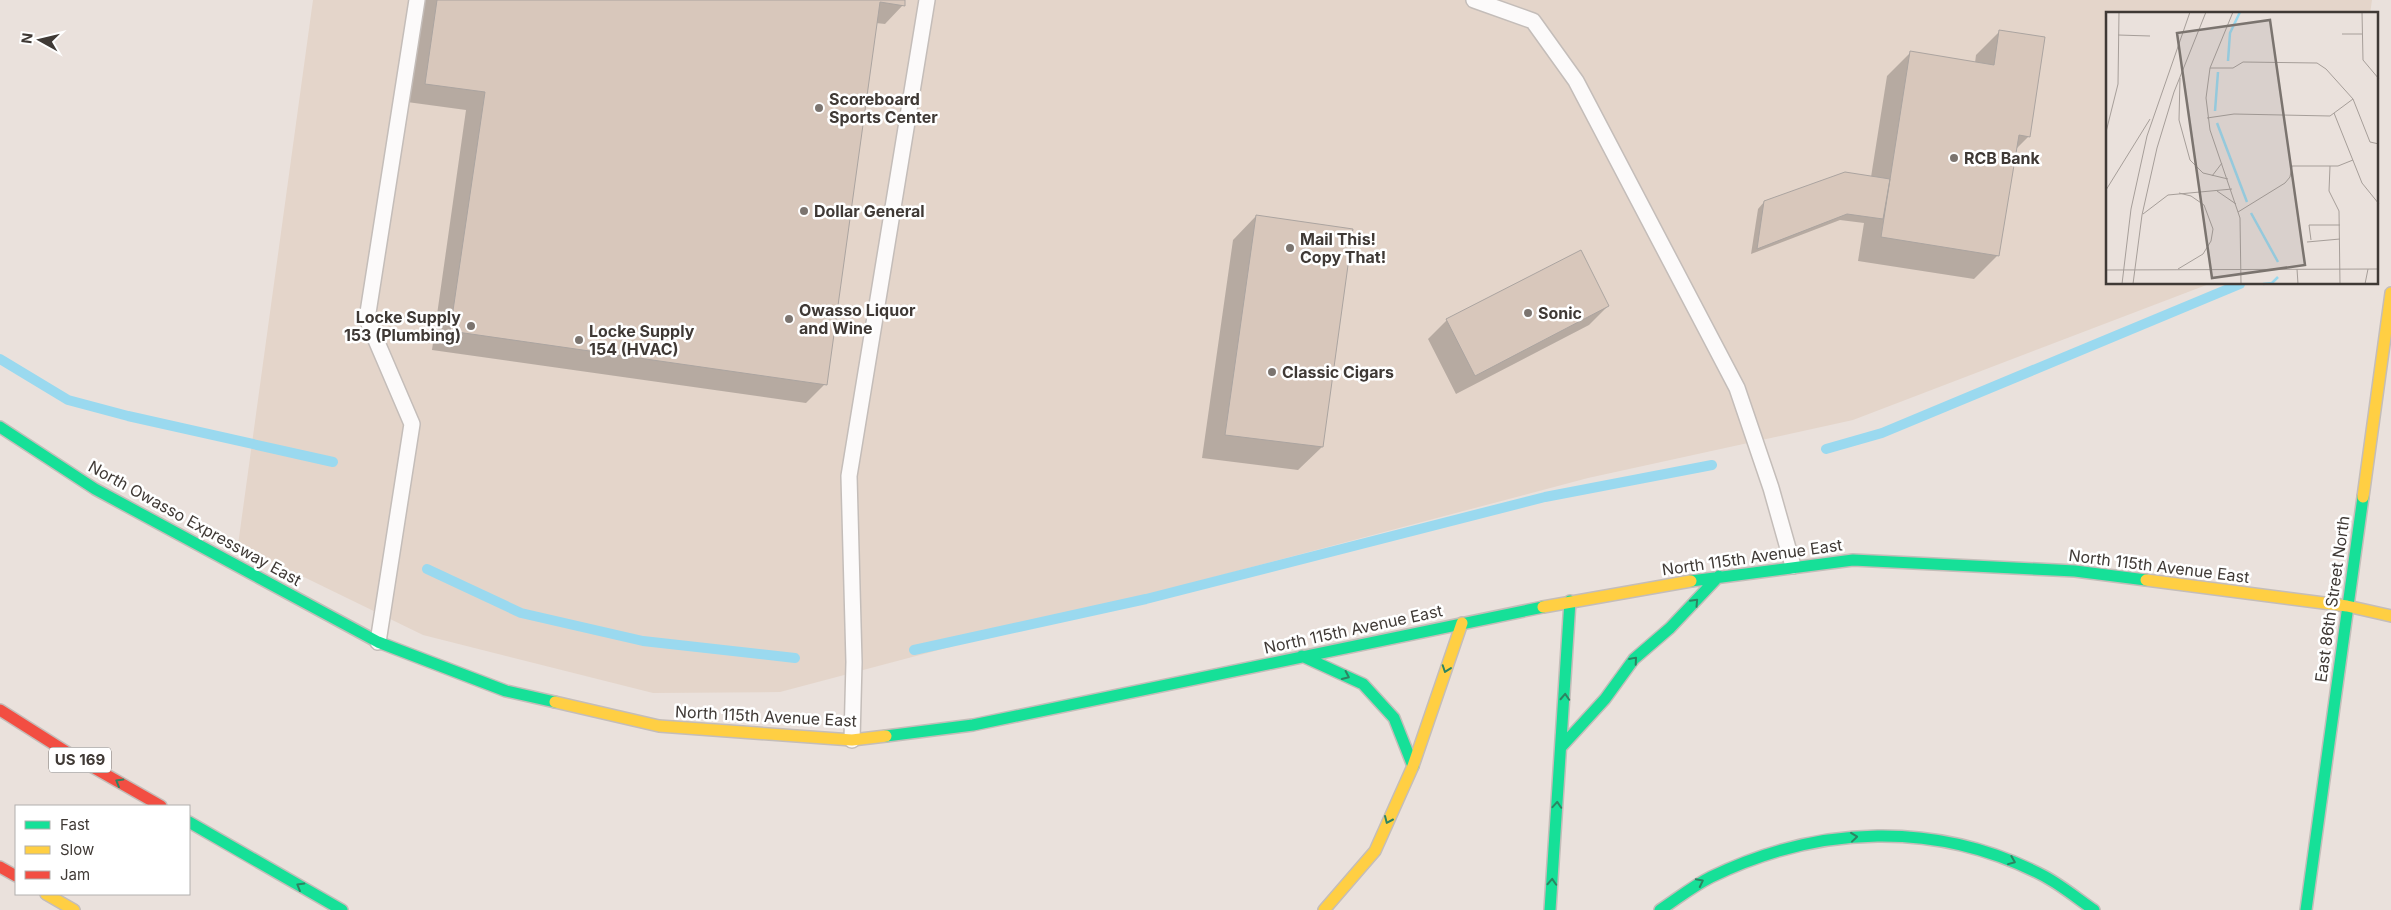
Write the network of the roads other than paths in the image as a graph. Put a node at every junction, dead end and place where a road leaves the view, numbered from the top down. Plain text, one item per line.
1 (417, 0) edge
2 (927, 0) edge
3 (1474, 0) edge
4 (2391, 293) edge
5 (0, 426) edge
6 (1793, 566) junction
7 (1719, 576) junction
8 (1570, 601) junction
9 (2347, 606) junction
10 (2391, 616) edge
11 (1462, 623) junction
12 (378, 642) junction
13 (1302, 656) junction
14 (0, 710) edge
15 (852, 740) junction
16 (1562, 746) junction
17 (1413, 766) junction
18 (159, 805) edge
19 (190, 823) edge
20 (0, 867) edge
21 (15, 875) edge
22 (48, 895) edge
23 (74, 910) edge
24 (342, 910) edge
25 (1324, 910) edge
26 (1550, 910) edge
27 (1660, 910) edge
28 (2094, 910) edge
29 (2306, 910) edge

1 - 12 lane
2 - 15 lane
3 - 6 lane
4 - 9 main road, East 86th Street North
5 - 12 main road, North Owasso Expressway East
6 - 7 main road, North 115th Avenue East
6 - 9 main road, North 115th Avenue East
7 - 8 main road, North 115th Avenue East
16 -> 7 main road
8 - 11 main road, North 115th Avenue East
16 -> 8 main road
9 - 10 main road
9 - 29 main road, East 86th Street North
11 - 13 main road, North 115th Avenue East
11 -> 17 main road
12 - 15 main road, North 115th Avenue East
13 - 15 main road, North 115th Avenue East
13 -> 17 main road
18 -> 14 main road, US 169
26 -> 16 main road
17 -> 25 main road
24 -> 19 main road
20 - 21 main road
22 - 23 main road
27 -> 28 main road

